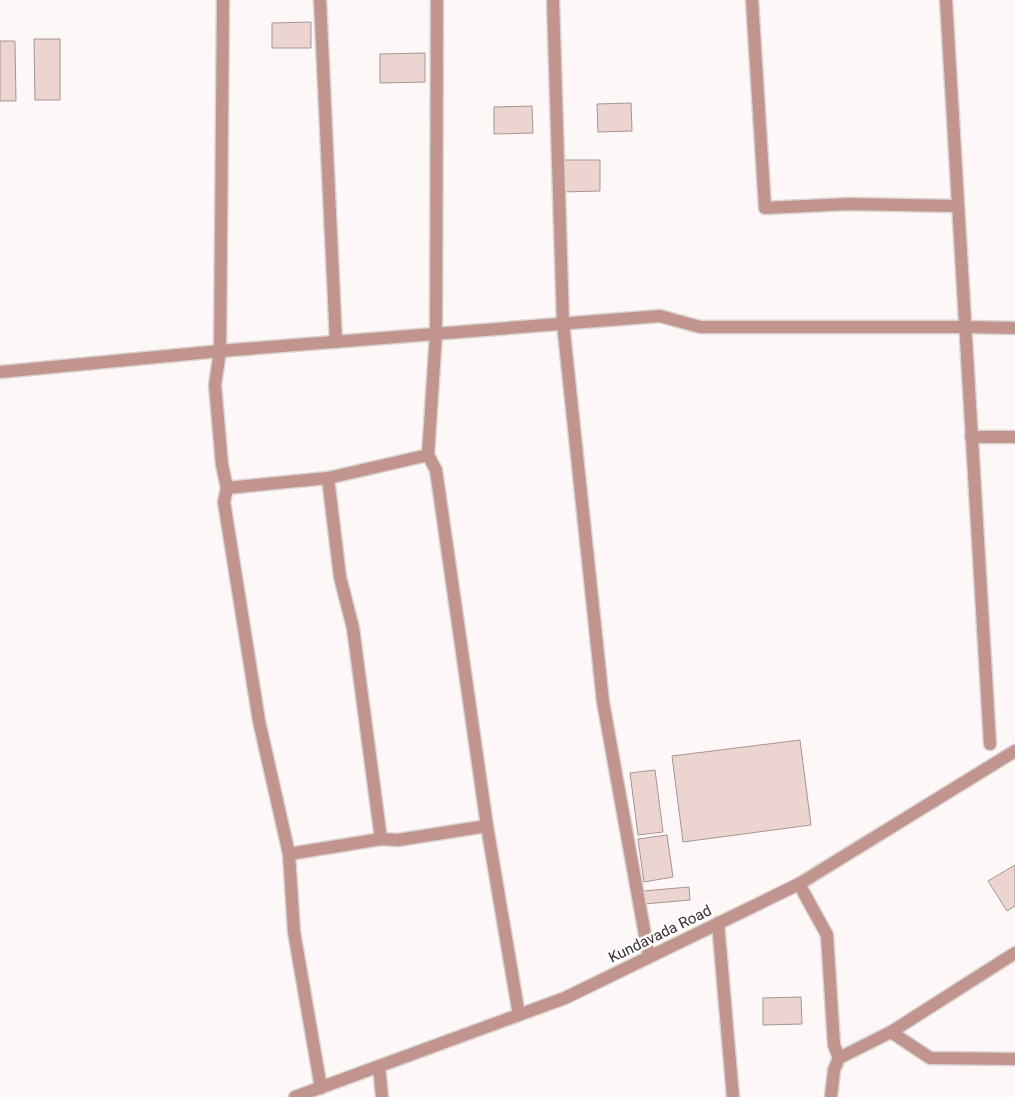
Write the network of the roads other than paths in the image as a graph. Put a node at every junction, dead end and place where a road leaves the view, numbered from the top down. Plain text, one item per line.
1 (223, 0) edge
2 (320, 0) edge
3 (437, 0) edge
4 (553, 0) edge
5 (752, 0) edge
6 (946, 0) edge
7 (957, 206) junction
8 (563, 323) junction
9 (964, 325) junction
10 (1015, 328) edge
11 (436, 334) junction
12 (336, 342) junction
13 (220, 351) junction
14 (0, 372) edge
15 (971, 437) junction
16 (1015, 437) edge
17 (428, 455) junction
18 (328, 478) junction
19 (227, 488) junction
20 (990, 744) dead end
21 (1015, 751) edge
22 (487, 826) junction
23 (381, 839) junction
24 (289, 854) junction
25 (799, 884) junction
26 (718, 923) junction
27 (1015, 953) edge
28 (649, 957) junction
29 (518, 1015) junction
30 (891, 1032) junction
31 (840, 1058) junction
32 (1015, 1059) edge
33 (379, 1066) junction
34 (321, 1088) junction
35 (295, 1097) edge
36 (382, 1097) edge
37 (733, 1097) edge
38 (831, 1097) edge

1 - 13 street
2 - 12 street
3 - 11 street
4 - 8 street
5 - 7 street
6 - 7 street
7 - 9 street
8 - 9 street
8 - 11 street
8 - 28 street
9 - 10 street
9 - 15 street
11 - 12 street
11 - 17 street
12 - 13 street
13 - 14 street
13 - 19 street
15 - 16 street
15 - 20 street
17 - 18 street
17 - 22 street
18 - 19 street
18 - 23 street
19 - 24 street
21 - 25 street, Kundavada Road
22 - 23 street
22 - 29 street
23 - 24 street
24 - 34 street
25 - 26 street, Kundavada Road
25 - 31 street
26 - 28 street, Kundavada Road
26 - 37 street
27 - 30 street
28 - 29 street, Kundavada Road
29 - 33 street, Kundavada Road
30 - 31 street
30 - 32 street
31 - 38 street
33 - 34 street, Kundavada Road
33 - 36 street
34 - 35 street, Kundavada Road

